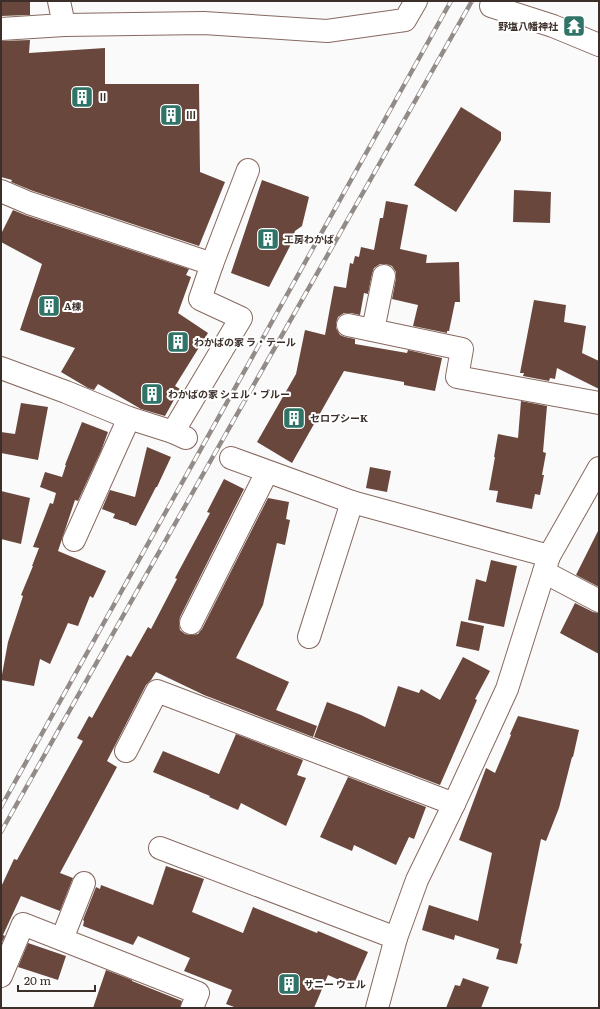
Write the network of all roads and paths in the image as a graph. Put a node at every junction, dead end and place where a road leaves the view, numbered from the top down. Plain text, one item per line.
1 (59, 1) edge
2 (416, 1) edge
3 (491, 6) dead end
4 (64, 25) junction
5 (1, 29) edge
6 (599, 45) edge
7 (248, 170) dead end
8 (1, 191) edge
9 (212, 264) junction
10 (384, 276) dead end
11 (348, 325) dead end
12 (373, 330) junction
13 (1, 368) edge
14 (599, 403) edge
15 (129, 418) junction
16 (231, 458) dead end
17 (599, 468) edge
18 (267, 472) junction
19 (352, 502) junction
20 (74, 540) dead end
21 (547, 564) junction
22 (599, 601) edge
23 (191, 623) dead end
24 (309, 636) dead end
25 (126, 751) dead end
26 (454, 804) junction
27 (160, 848) dead end
28 (84, 883) dead end
29 (396, 938) junction
30 (62, 939) junction
31 (1, 976) edge
32 (192, 1008) edge
33 (377, 1008) edge

1 - 4 street
2 - 4 street
3 - 6 street
4 - 5 street
7 - 9 street
8 - 9 street
9 - 15 street
10 - 12 street
11 - 12 street
12 - 14 street
13 - 15 street
15 - 20 street
16 - 18 street
17 - 21 street
18 - 19 street
18 - 23 street
19 - 21 street
19 - 24 street
21 - 22 street
21 - 26 street
25 - 26 street
26 - 29 street
27 - 29 street
28 - 30 street
29 - 33 street
30 - 31 street
30 - 32 street

